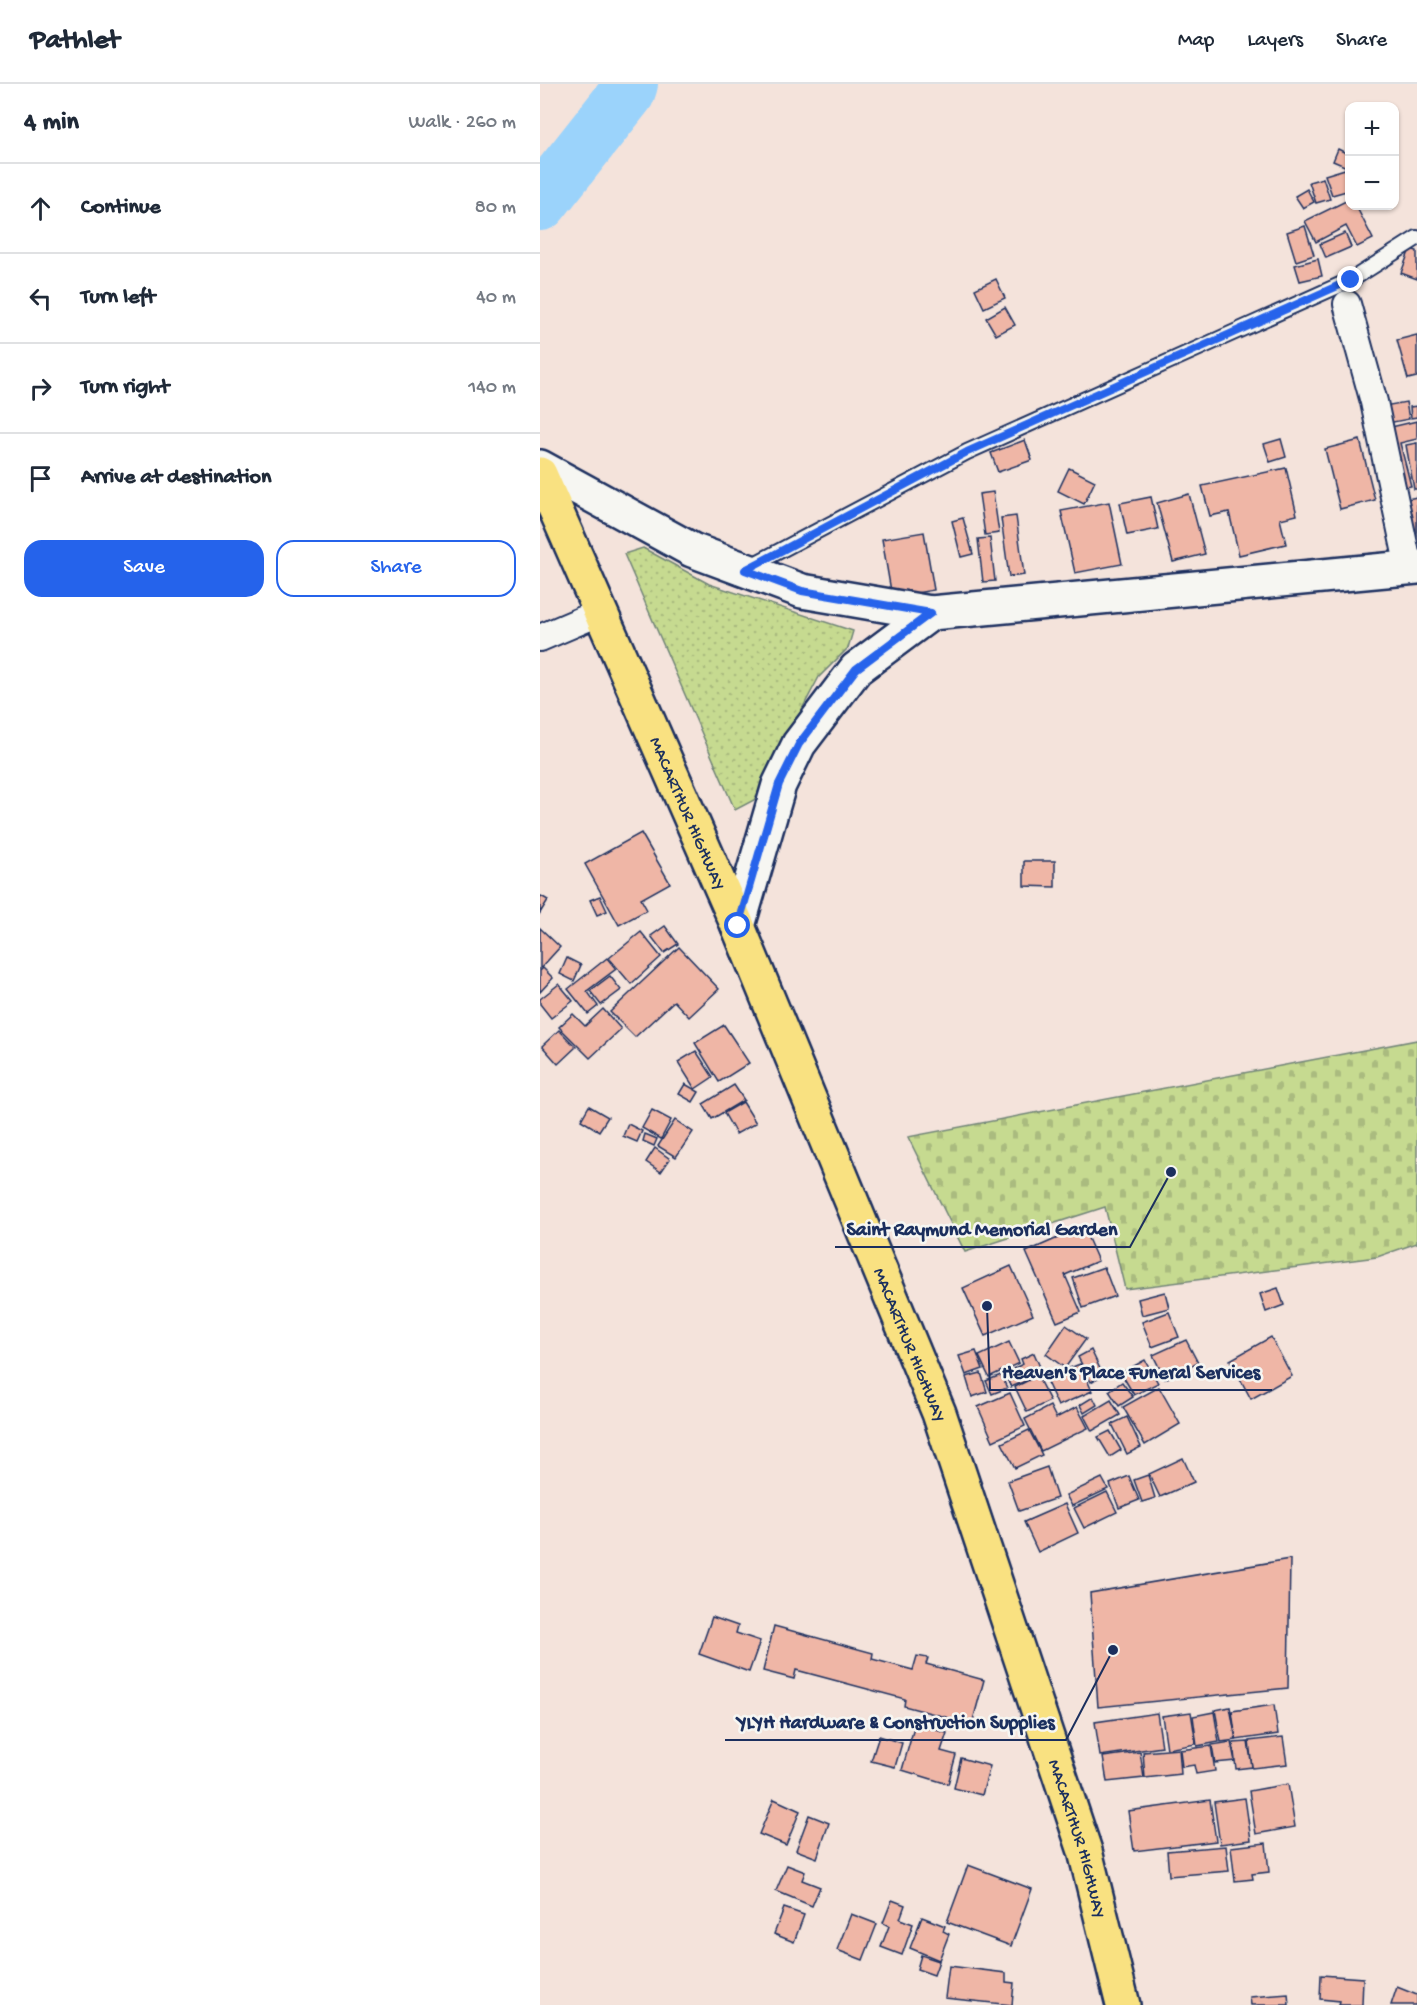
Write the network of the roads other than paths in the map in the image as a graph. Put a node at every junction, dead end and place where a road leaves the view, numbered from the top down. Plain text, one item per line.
1 (1417, 238) edge
2 (1347, 304) dead end
3 (540, 467) edge
4 (540, 474) edge
5 (1413, 567) edge
6 (745, 570) junction
7 (601, 612) junction
8 (931, 613) junction
9 (540, 638) edge
10 (738, 926) junction
11 (1123, 2005) edge

1 - 6 lane
2 - 5 street
3 - 6 main road
4 - 7 highway, MACARTHUR HIGHWAY
5 - 8 main road
6 - 8 main road
7 - 9 street
7 - 10 highway, MACARTHUR HIGHWAY
8 - 10 main road
10 - 11 highway, MACARTHUR HIGHWAY

